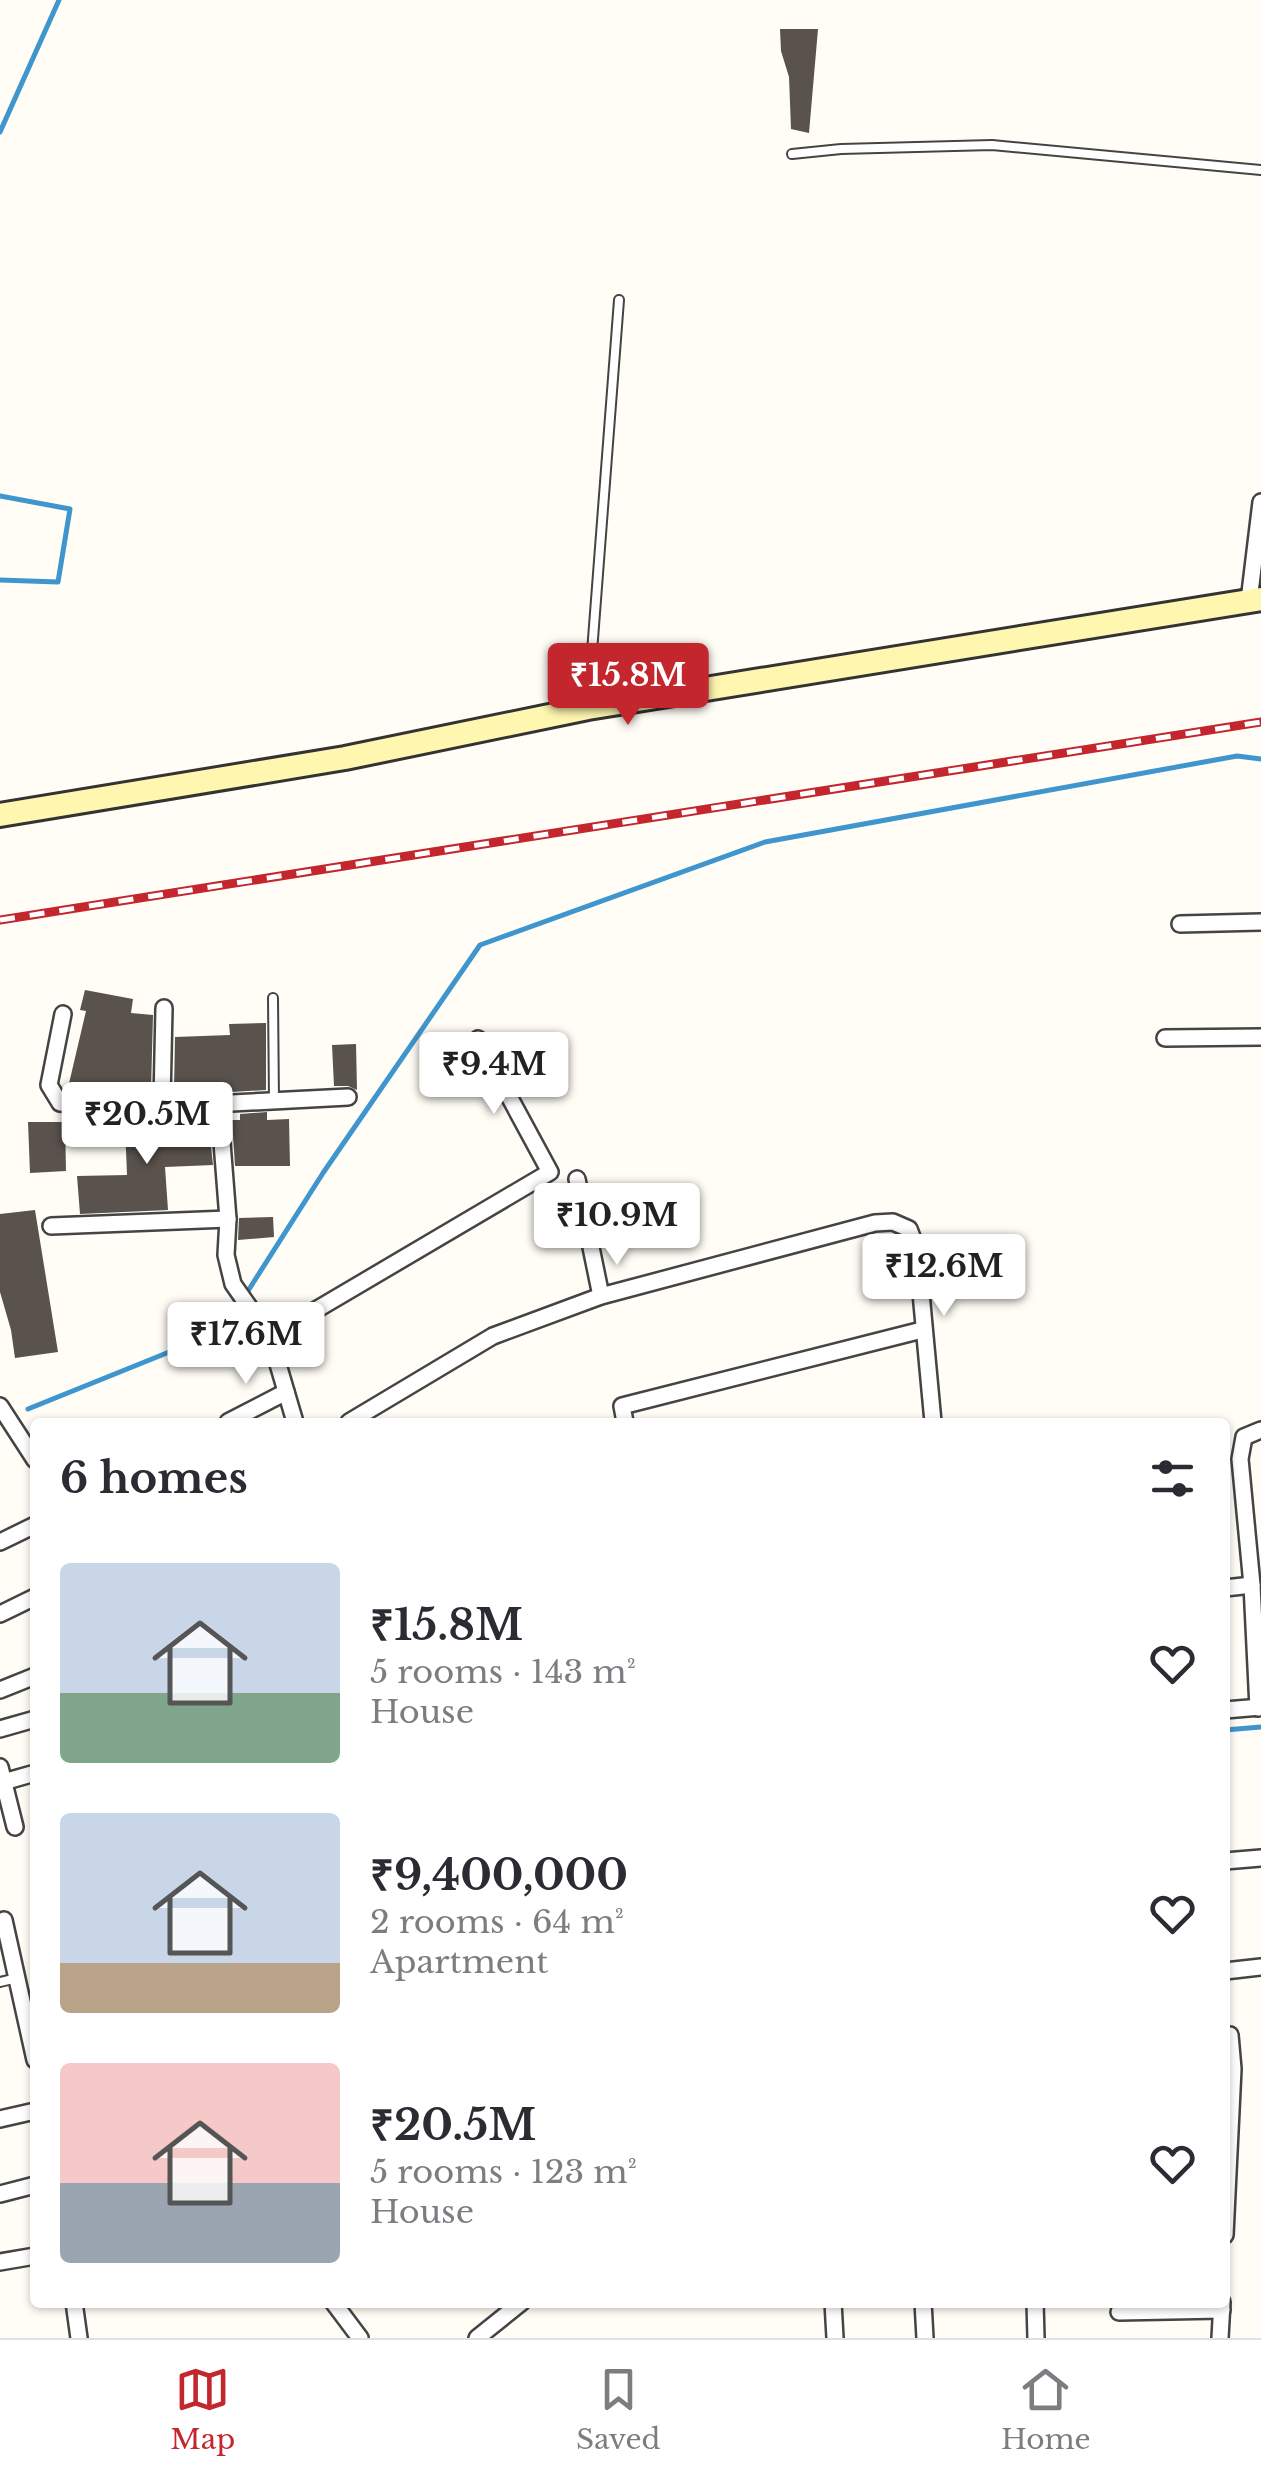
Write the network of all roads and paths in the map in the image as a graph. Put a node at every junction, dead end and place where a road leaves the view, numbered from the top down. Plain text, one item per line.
1 (792, 154) dead end
2 (1261, 170) edge
3 (619, 300) dead end
4 (1261, 502) edge
5 (1255, 600) edge
6 (588, 708) junction
7 (0, 815) edge
8 (1261, 922) edge
9 (1180, 924) dead end
10 (273, 998) dead end
11 (164, 1008) dead end
12 (64, 1014) dead end
13 (1261, 1037) edge
14 (1165, 1038) dead end
15 (478, 1039) dead end
16 (348, 1097) dead end
17 (162, 1101) junction
18 (274, 1101) junction
19 (213, 1104) junction
20 (578, 1179) dead end
21 (228, 1219) junction
22 (52, 1226) dead end
23 (601, 1296) junction
24 (922, 1330) junction
25 (270, 1337) junction
26 (286, 1392) junction
27 (0, 1406) edge
28 (236, 1418) edge
29 (294, 1418) edge
30 (357, 1418) edge
31 (624, 1418) edge
32 (931, 1418) edge
33 (1261, 1430) edge
34 (30, 1452) edge
35 (30, 1527) edge
36 (0, 1542) edge
37 (1252, 1585) junction
38 (1230, 1587) edge
39 (30, 1599) edge
40 (0, 1614) edge
41 (30, 1678) edge
42 (0, 1690) edge
43 (1260, 1708) edge
44 (1230, 1710) edge
45 (30, 1721) edge
46 (0, 1730) edge
47 (30, 1774) edge
48 (1, 1777) edge
49 (15, 1827) dead end
50 (1261, 1858) edge
51 (1230, 1861) edge
52 (4, 1920) dead end
53 (1261, 1967) edge
54 (1230, 1971) edge
55 (8, 1980) edge
56 (30, 2045) edge
57 (30, 2112) edge
58 (0, 2120) edge
59 (30, 2186) edge
60 (0, 2194) edge
61 (30, 2257) edge
62 (0, 2262) edge
63 (75, 2308) edge
64 (341, 2308) edge
65 (514, 2308) edge
66 (833, 2308) edge
67 (923, 2308) edge
68 (1035, 2308) edge
69 (1188, 2308) edge
70 (1222, 2308) edge
71 (1119, 2312) dead end
72 (79, 2338) edge
73 (360, 2338) edge
74 (477, 2338) edge
75 (834, 2338) edge
76 (925, 2338) edge
77 (1036, 2338) edge
78 (1220, 2338) edge

1 - 2 lane
3 - 6 lane
4 - 5 street
5 - 6 street
6 - 7 street
8 - 9 street
10 - 18 lane
11 - 17 street
12 - 17 street
13 - 14 street
15 - 25 street
16 - 18 street
17 - 19 street
18 - 19 street
19 - 21 street
20 - 23 street
21 - 22 street
21 - 25 street
23 - 24 street
23 - 30 street
24 - 31 street
24 - 32 street
25 - 26 street
26 - 28 street
26 - 29 street
27 - 34 street
33 - 37 street
35 - 36 street
37 - 38 street
37 - 43 street
39 - 40 street
41 - 42 street
43 - 44 street
45 - 46 street
47 - 48 street
48 - 49 street
50 - 51 street
52 - 55 street
53 - 54 street
55 - 56 street
57 - 58 street
59 - 60 street
61 - 62 street
63 - 72 street
64 - 73 street
65 - 74 street
66 - 75 street
67 - 76 street
68 - 77 street
69 - 71 street
70 - 78 street

